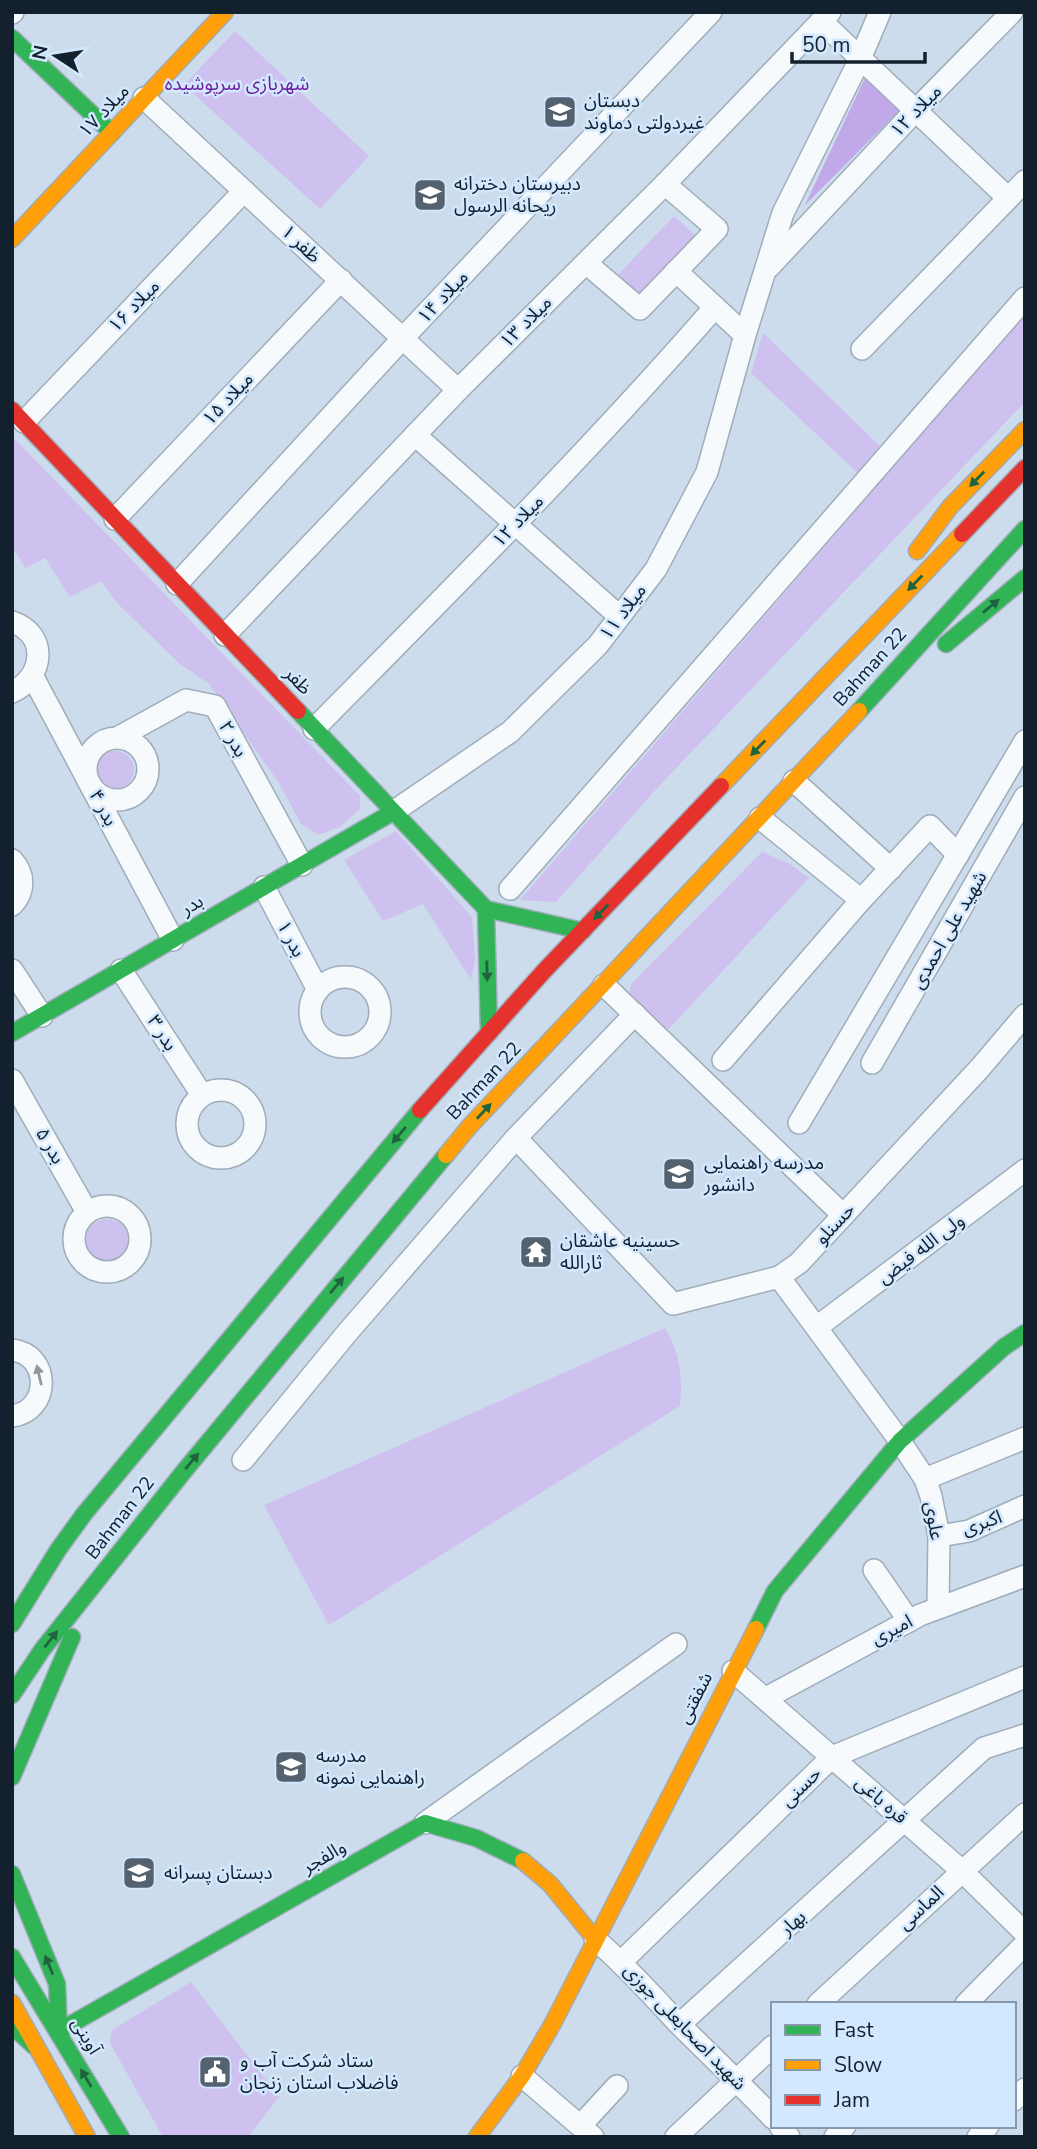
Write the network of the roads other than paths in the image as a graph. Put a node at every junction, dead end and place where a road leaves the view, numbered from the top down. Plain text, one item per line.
1 (225, 12) edge
2 (711, 12) edge
3 (880, 12) edge
4 (1012, 12) edge
5 (826, 17) edge
6 (12, 38) edge
7 (860, 59) junction
8 (144, 98) junction
9 (915, 111) junction
10 (112, 133) junction
11 (1025, 181) edge
12 (665, 184) junction
13 (244, 191) junction
14 (1008, 198) junction
15 (12, 239) edge
16 (586, 263) junction
17 (676, 271) junction
18 (765, 272) junction
19 (341, 280) junction
20 (1025, 298) edge
21 (715, 307) junction
22 (745, 335) junction
23 (403, 338) junction
24 (862, 349) dead end
25 (458, 390) junction
26 (18, 416) edge
27 (1025, 430) edge
28 (415, 435) junction
29 (1025, 468) edge
30 (115, 519) junction
31 (516, 524) junction
32 (1025, 529) edge
33 (908, 562) dead end
34 (1025, 579) edge
35 (177, 584) junction
36 (892, 584) dead end
37 (620, 616) junction
38 (12, 622) edge
39 (225, 635) junction
40 (33, 677) junction
41 (12, 692) edge
42 (802, 702) junction
43 (844, 727) junction
44 (314, 729) junction
45 (119, 737) junction
46 (1025, 741) edge
47 (794, 781) junction
48 (90, 785) junction
49 (1025, 797) edge
50 (393, 812) junction
51 (760, 818) junction
52 (958, 855) junction
53 (12, 860) edge
54 (302, 865) junction
55 (891, 869) junction
56 (264, 887) junction
57 (510, 889) dead end
58 (861, 900) junction
59 (12, 905) edge
60 (486, 909) junction
61 (583, 931) junction
62 (173, 940) junction
63 (12, 970) edge
64 (121, 970) junction
65 (604, 985) junction
66 (318, 990) dead end
67 (635, 1014) junction
68 (1025, 1015) edge
69 (43, 1016) junction
70 (12, 1033) edge
71 (489, 1033) junction
72 (723, 1060) dead end
73 (872, 1063) dead end
74 (12, 1080) edge
75 (202, 1095) dead end
76 (799, 1123) dead end
77 (516, 1138) junction
78 (1025, 1170) edge
79 (87, 1212) dead end
80 (843, 1215) junction
81 (779, 1277) junction
82 (817, 1327) junction
83 (1025, 1334) edge
84 (12, 1349) edge
85 (12, 1416) edge
86 (1025, 1438) edge
87 (900, 1441) junction
88 (243, 1460) dead end
89 (925, 1479) junction
90 (1025, 1506) edge
91 (939, 1536) junction
92 (58, 1550) junction
93 (874, 1570) dead end
94 (1025, 1576) edge
95 (97, 1580) junction
96 (12, 1595) edge
97 (939, 1608) junction
98 (909, 1621) junction
99 (12, 1624) edge
100 (676, 1644) dead end
101 (733, 1671) junction
102 (1025, 1678) edge
103 (12, 1695) edge
104 (766, 1698) junction
105 (1025, 1735) edge
106 (832, 1757) junction
107 (12, 1777) edge
108 (1025, 1814) edge
109 (905, 1821) junction
110 (425, 1823) junction
111 (961, 1870) junction
112 (12, 1874) edge
113 (1025, 1933) edge
114 (595, 1938) junction
115 (1025, 1944) edge
116 (12, 1957) edge
117 (621, 1962) junction
118 (820, 2002) edge
119 (968, 2002) edge
120 (12, 2003) edge
121 (680, 2024) junction
122 (12, 2026) edge
123 (59, 2031) junction
124 (34, 2046) junction
125 (771, 2048) edge
126 (522, 2076) junction
127 (737, 2079) junction
128 (617, 2086) dead end
129 (771, 2116) edge
130 (590, 2134) edge
131 (87, 2137) edge
132 (121, 2137) edge
133 (477, 2137) edge
134 (676, 2137) edge

1 - 8 main road, میلاد ۱۷
2 - 23 street, میلاد ۱۴
3 - 7 street, میلاد ۱۲
4 - 9 street, میلاد ۱۲
5 - 7 street
5 - 12 street, میلاد ۱۳
6 - 10 main road
7 - 9 street
7 - 18 street, میلاد ۱۲
8 - 10 main road, میلاد ۱۷
8 - 13 street, ظفر ۱
9 - 14 street
9 - 18 street, میلاد ۱۲
10 - 15 main road, میلاد ۱۷
11 - 14 street
12 - 16 street, میلاد ۱۳
12 - 17 street
13 - 19 street, ظفر ۱
13 - 26 street, میلاد ۱۶
14 - 24 street
16 - 17 street
16 - 25 street, میلاد ۱۳
17 - 21 street
18 - 22 street, میلاد ۱۲
19 - 23 street, ظفر ۱
19 - 30 street, میلاد ۱۵
20 - 57 street
21 - 22 street
21 - 31 street, میلاد ۱۲
22 - 37 street, میلاد ۱۱
23 - 25 street, ظفر ۱
23 - 35 street, میلاد ۱۴
25 - 28 street, میلاد ۱۳
26 - 30 main road, ظفر
27 -> 33 main road
28 - 31 street
28 - 39 street, میلاد ۱۳
29 -> 42 main road, Bahman 22
30 - 35 main road, ظفر
31 - 37 street
31 - 44 street, میلاد ۱۲
32 - 43 main road, Bahman 22
43 -> 34 main road
35 - 39 main road, ظفر
36 - 42 main road
37 - 50 street, میلاد ۱۱
38 - 40 street
39 - 44 main road, ظفر
40 - 41 street
40 - 48 street, بدر ۴
42 -> 61 main road, Bahman 22
43 - 47 main road, Bahman 22
44 - 50 main road, ظفر
45 - 48 street
45 - 48 street
45 - 54 street, بدر ۲
46 - 52 street
47 - 51 main road, Bahman 22
47 - 55 street
48 - 62 street, بدر ۴
49 - 73 street, شهید علی احمدی
50 - 54 main road, بدر
50 - 60 main road, ظفر
51 - 58 street
51 - 65 main road, Bahman 22
52 - 55 street
52 - 76 street
53 - 59 street
54 - 56 main road, بدر
55 - 58 street
56 - 62 main road, بدر
56 - 66 street, بدر ۱
58 - 72 street
60 - 61 main road
60 -> 71 main road
61 - 71 main road, Bahman 22
62 - 64 main road, بدر
63 - 69 street
64 - 69 main road, بدر
64 - 75 street, بدر ۳
65 - 67 street
95 -> 65 main road, Bahman 22
67 - 77 street
67 - 80 street
68 - 80 street, حسنلو
69 - 70 main road, بدر
71 -> 92 main road, Bahman 22
74 - 79 street, بدر ۵
77 - 81 street
77 - 88 street
78 - 82 street, ولی الله فیض
80 - 81 street, حسنلو
81 - 82 street
82 - 87 street
83 - 87 main road, شفقتی
85 -> 84 street
86 - 89 street
87 - 89 street, علوی
87 - 101 main road, شفقتی
89 - 91 street, علوی
90 - 91 street, اکبری
91 - 97 street, علوی
92 - 96 main road
92 - 99 main road, Bahman 22
93 - 98 street
94 - 97 street, امیری
103 -> 95 main road, Bahman 22
95 - 107 main road
97 - 98 street, امیری
98 - 104 street, امیری
100 - 110 street
101 - 104 street, قره باغی
101 - 114 main road, شفقتی
102 - 106 street, حسنی
104 - 106 street, قره باغی
105 - 109 street, بهار
106 - 109 street, قره باغی
106 - 117 street, حسنی
108 - 111 street, الماسی
109 - 111 street, قره باغی
109 - 121 street, بهار
110 - 114 main road
110 - 123 main road, والفجر
111 - 113 street, قره باغی
111 - 118 street, الماسی
123 -> 112 main road
114 - 117 street, شهید اصحابعلی جوزی
114 - 126 main road, شفقتی
115 - 119 street
116 - 123 main road, آوینی
117 - 121 street, شهید اصحابعلی جوزی
120 - 124 main road
121 - 127 street, شهید اصحابعلی جوزی
122 - 124 main road
132 -> 123 main road, آوینی
124 - 131 main road
125 - 127 street
126 - 130 street
126 - 133 main road, شفقتی
127 - 129 street, شهید اصحابعلی جوزی
127 - 134 street
128 - 130 street

